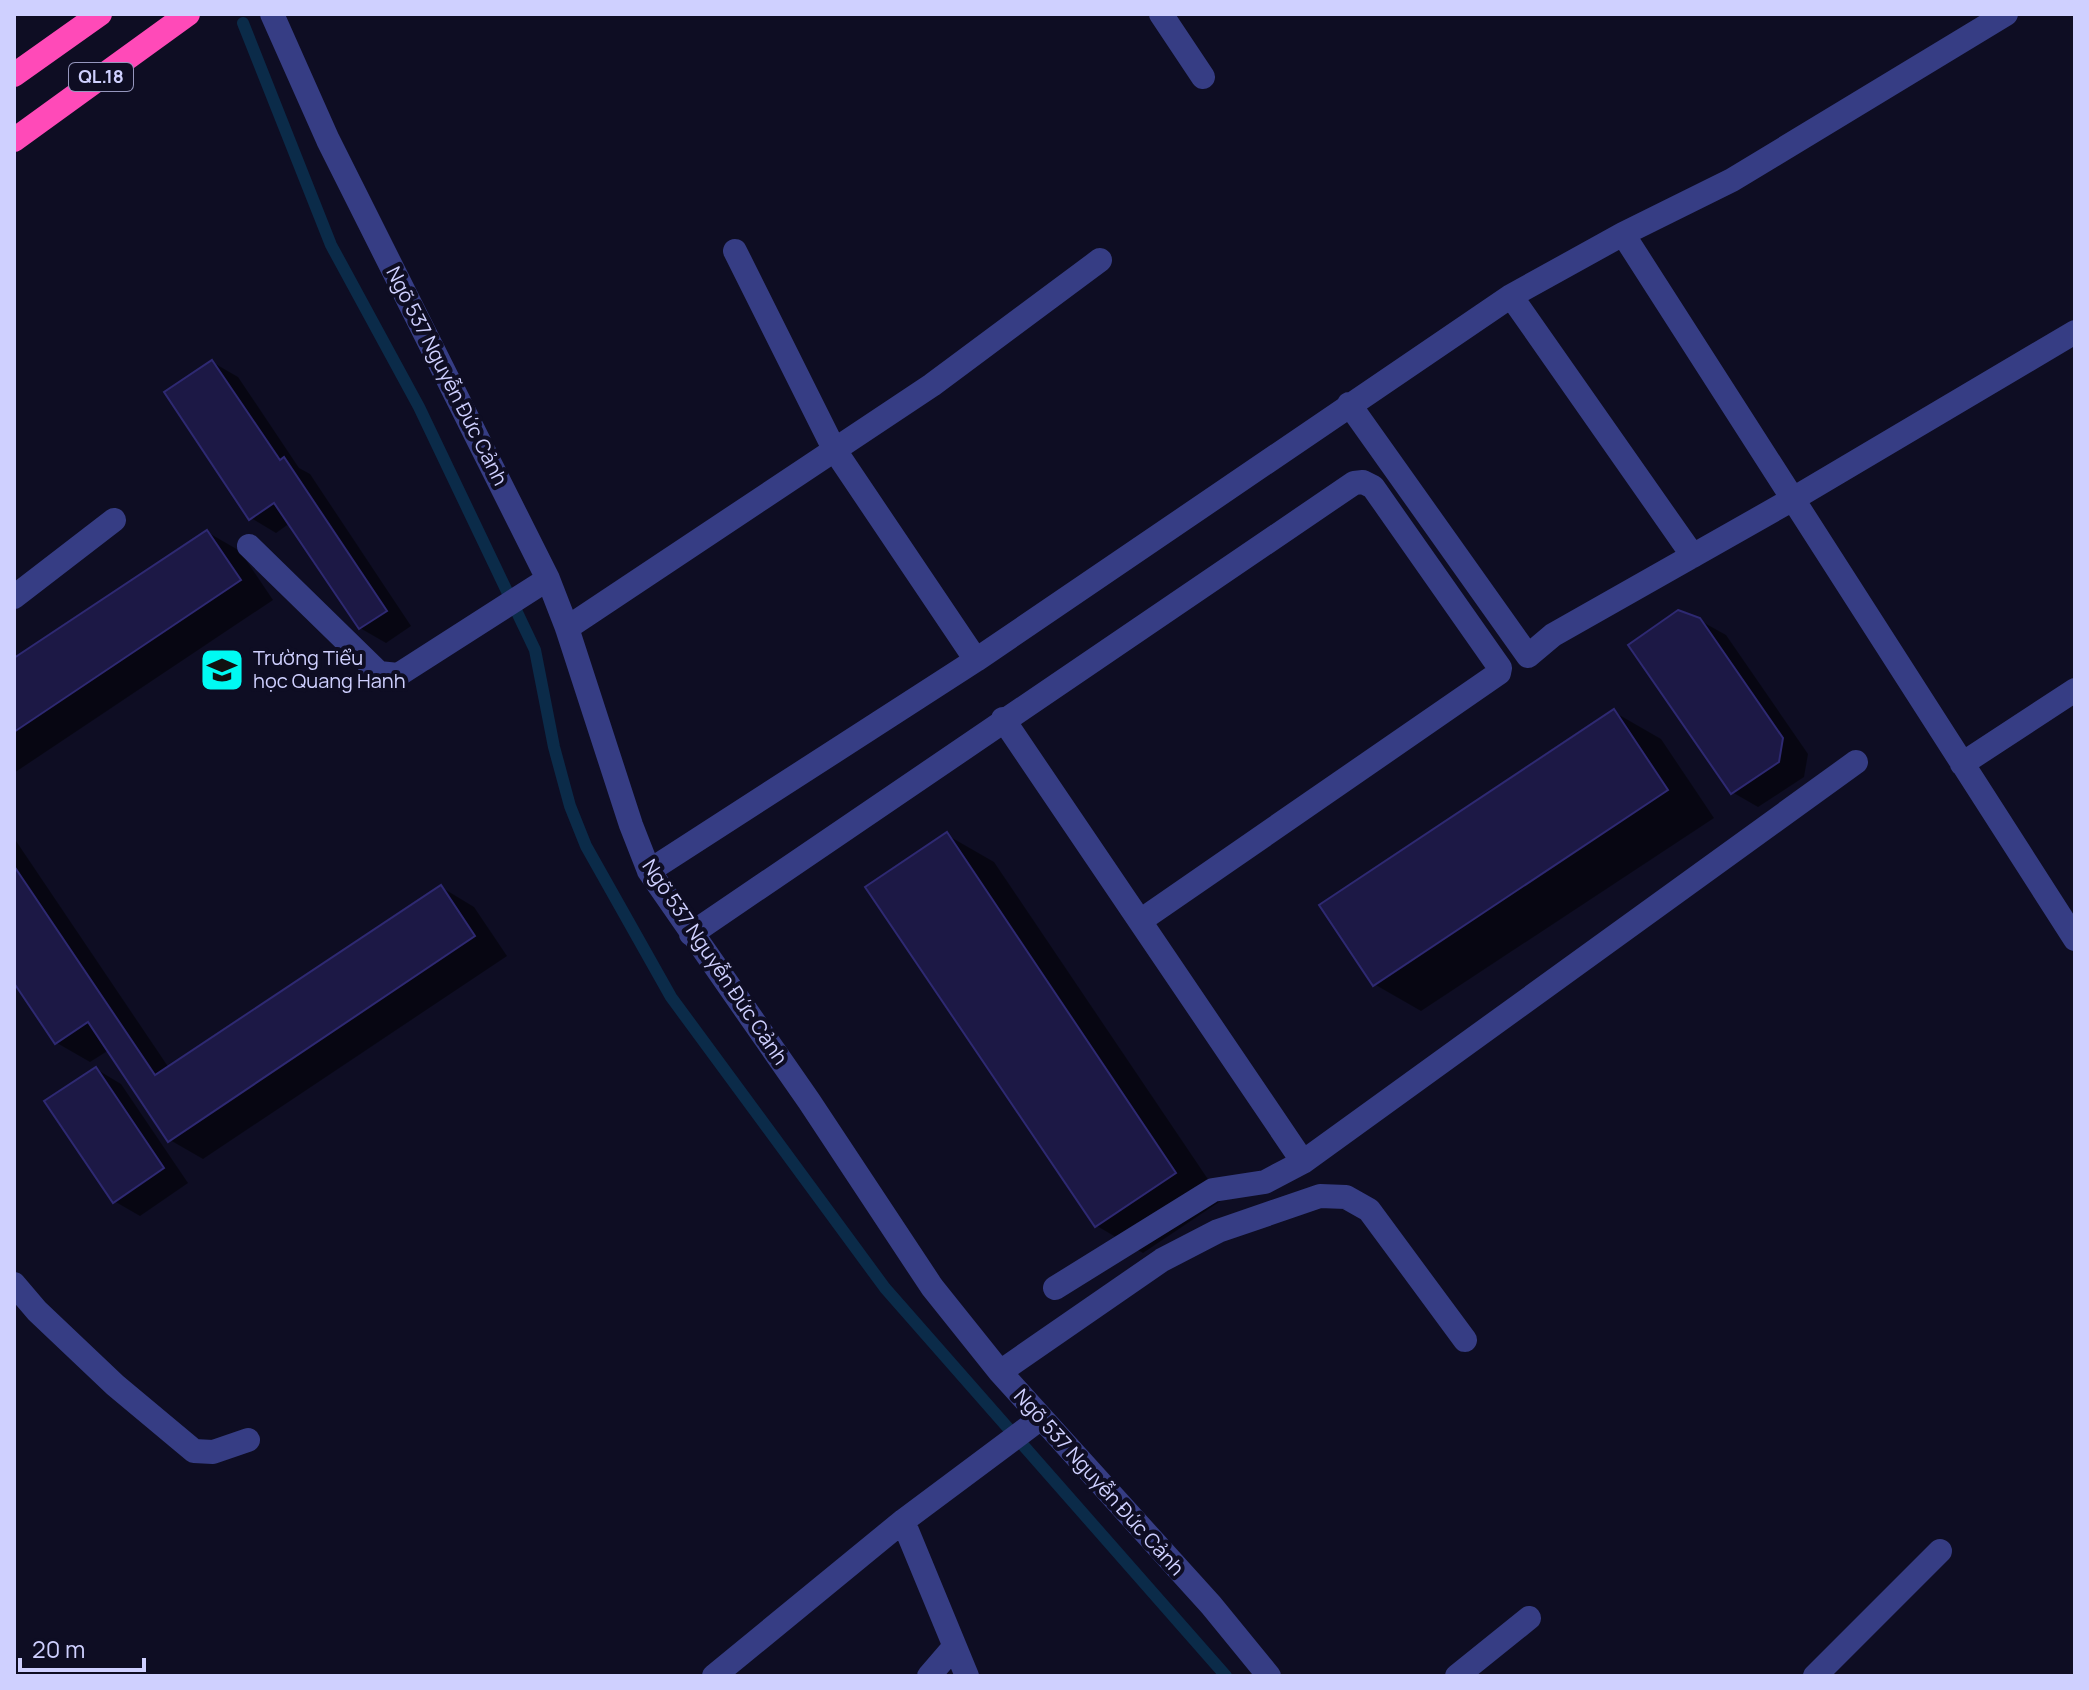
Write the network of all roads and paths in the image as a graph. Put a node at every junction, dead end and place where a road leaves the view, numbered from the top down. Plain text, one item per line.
1 (100, 14) edge
2 (188, 14) edge
3 (272, 14) edge
4 (1161, 14) edge
5 (2006, 14) edge
6 (14, 75) edge
7 (1203, 77) dead end
8 (14, 140) edge
9 (1623, 234) junction
10 (735, 251) dead end
11 (1100, 260) dead end
12 (1511, 296) junction
13 (2075, 332) edge
14 (1349, 404) junction
15 (834, 449) junction
16 (1793, 499) junction
17 (114, 520) dead end
18 (249, 546) dead end
19 (1693, 556) junction
20 (548, 579) junction
21 (14, 597) edge
22 (567, 628) junction
23 (976, 660) junction
24 (2075, 690) edge
25 (1003, 719) junction
26 (1856, 762) dead end
27 (1962, 764) junction
28 (649, 871) junction
29 (1140, 921) junction
30 (691, 934) junction
31 (2075, 939) edge
32 (1303, 1162) junction
33 (14, 1284) edge
34 (1055, 1288) dead end
35 (1465, 1340) dead end
36 (1000, 1372) junction
37 (1035, 1423) junction
38 (248, 1440) dead end
39 (903, 1521) junction
40 (1940, 1551) dead end
41 (1529, 1618) dead end
42 (954, 1647) junction
43 (714, 1676) edge
44 (929, 1676) edge
45 (967, 1676) edge
46 (1269, 1676) edge
47 (1457, 1676) edge
48 (1815, 1676) edge

1 - 6 highway, QL.18
2 - 8 highway, QL.18
3 - 20 street, Ngõ 537 Nguyễn Đức Cảnh
4 - 7 street
5 - 9 street
9 - 12 street
9 - 16 street
10 - 15 street
11 - 15 street
12 - 14 street
12 - 19 street
13 - 16 street
14 - 19 street
14 - 23 street
15 - 22 street
15 - 23 street
16 - 19 street
16 - 27 street
17 - 21 street
18 - 20 street
20 - 22 street, Ngõ 537 Nguyễn Đức Cảnh
22 - 28 street, Ngõ 537 Nguyễn Đức Cảnh
23 - 28 street
24 - 27 street
25 - 29 street
25 - 29 street
25 - 30 street
26 - 32 street
27 - 31 street
28 - 30 street, Ngõ 537 Nguyễn Đức Cảnh
29 - 32 street
30 - 36 street, Ngõ 537 Nguyễn Đức Cảnh
32 - 34 street
33 - 38 street
35 - 36 street
36 - 37 street, Ngõ 537 Nguyễn Đức Cảnh
37 - 39 street
37 - 46 street, Ngõ 537 Nguyễn Đức Cảnh
39 - 42 street
39 - 43 street
40 - 48 street
41 - 47 street
42 - 44 street
42 - 45 street

